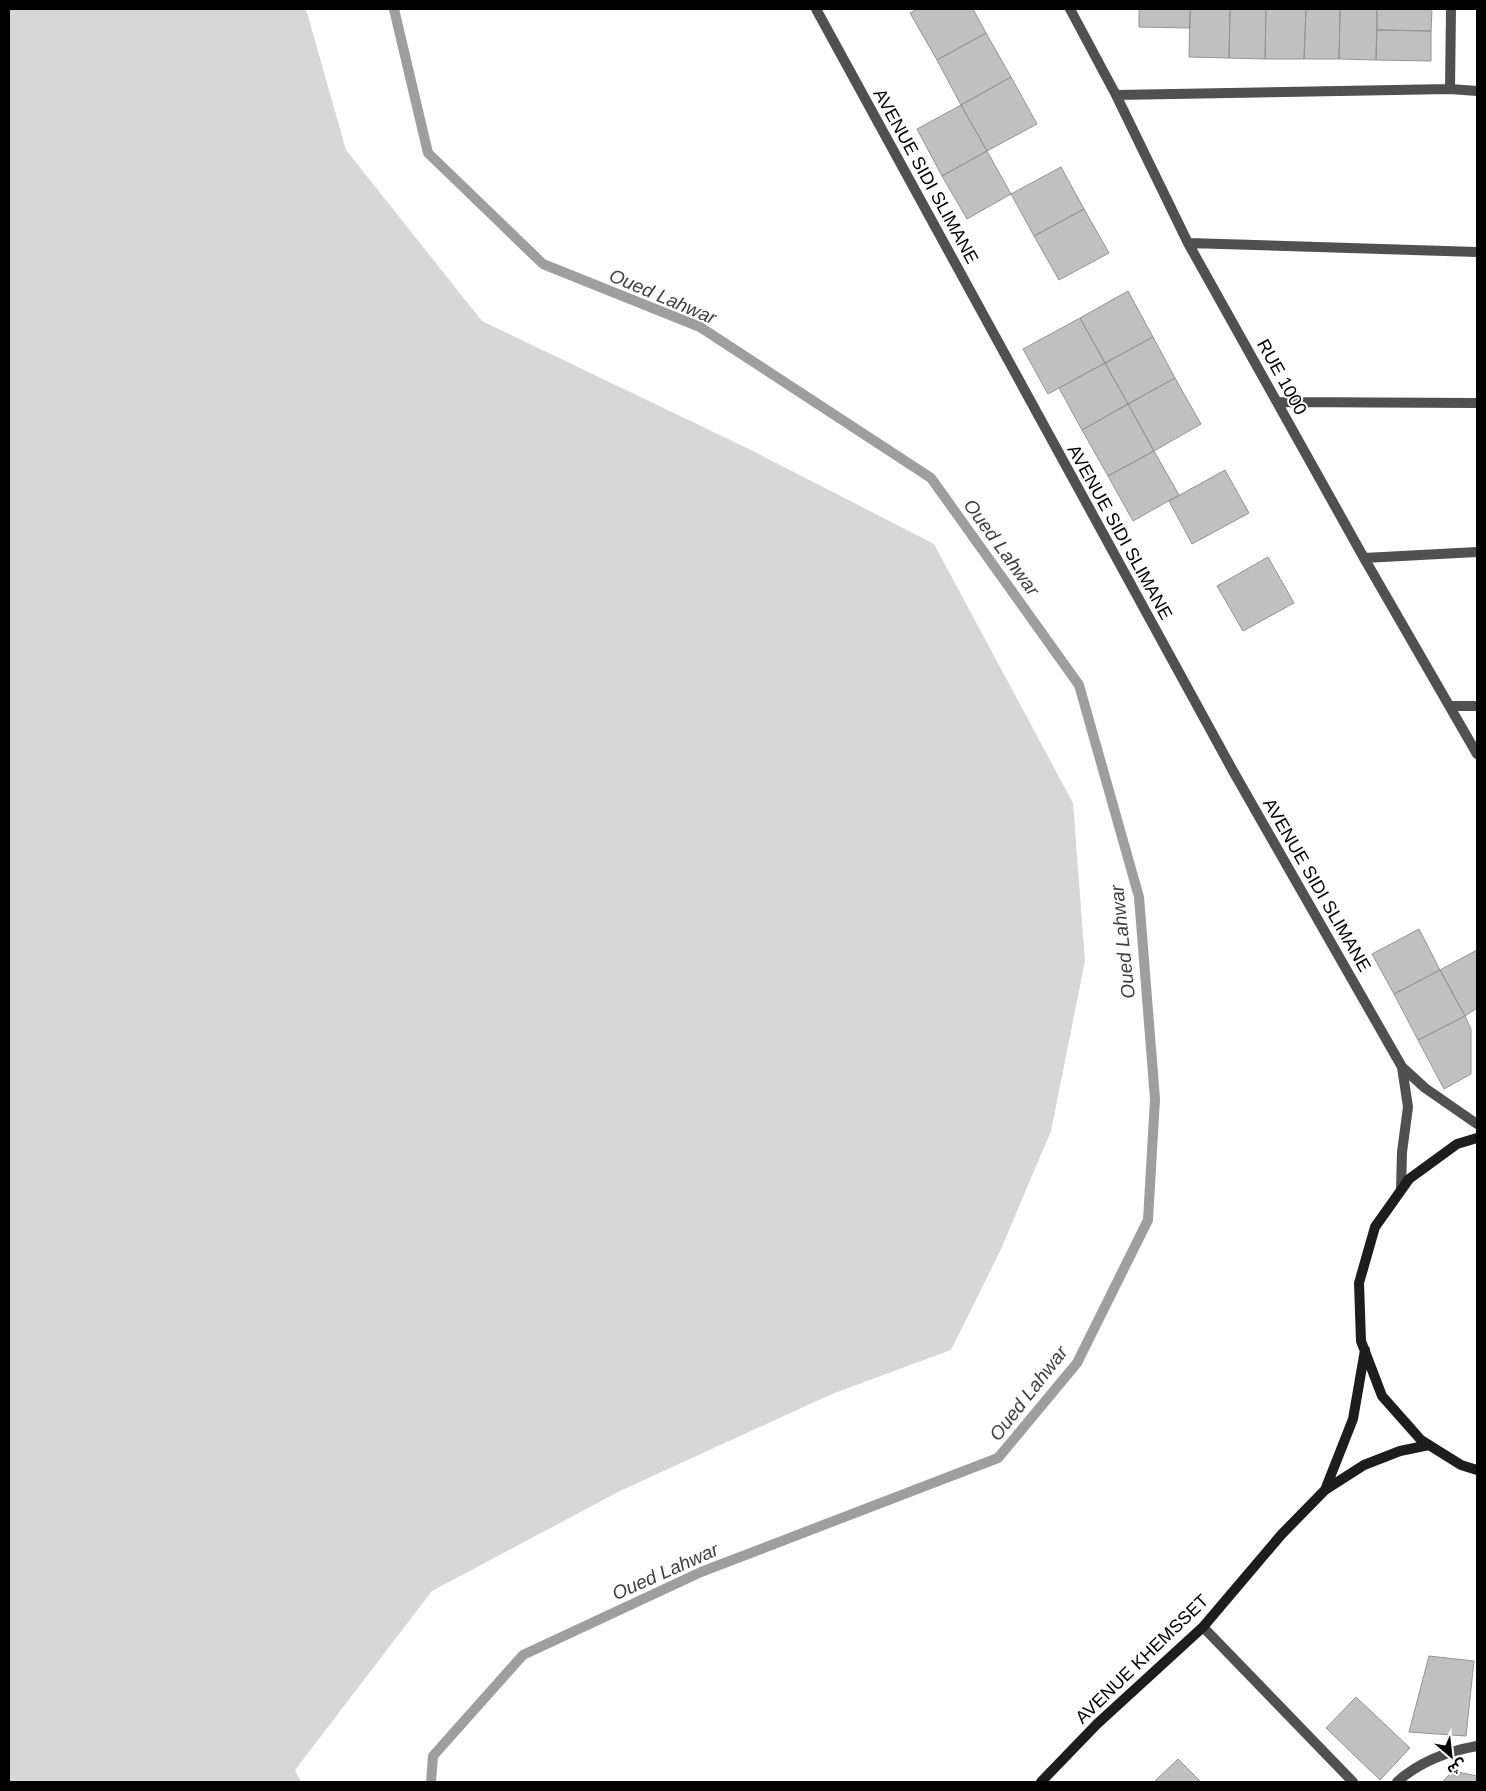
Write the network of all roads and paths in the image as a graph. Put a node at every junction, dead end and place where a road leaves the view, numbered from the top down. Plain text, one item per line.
1 (816, 9) edge
2 (1070, 9) edge
3 (1451, 9) edge
4 (1450, 90) junction
5 (1477, 91) edge
6 (1116, 95) junction
7 (1188, 243) junction
8 (1477, 252) edge
9 (1277, 402) junction
10 (1477, 403) edge
11 (1477, 552) edge
12 (1364, 558) junction
13 (1450, 706) junction
14 (1477, 706) edge
15 (1477, 754) edge
16 (1402, 1067) junction
17 (1477, 1124) edge
18 (1477, 1138) edge
19 (1402, 1189) junction
20 (1365, 1350) junction
21 (1429, 1445) junction
22 (1477, 1470) edge
23 (1325, 1490) junction
24 (1203, 1627) junction
25 (1477, 1746) edge
26 (1041, 1782) edge
27 (1353, 1782) edge
28 (1397, 1782) edge

1 - 16 street, AVENUE SIDI SLIMANE
2 - 6 street, RUE 1000
3 - 4 street
4 - 5 street
4 - 6 street
6 - 7 street, RUE 1000
7 - 8 street
7 - 9 street, RUE 1000
9 - 10 street
9 - 12 street, RUE 1000
11 - 12 street
12 - 13 street, RUE 1000
13 - 14 street
13 - 15 street, RUE 1000
16 - 17 street, AVENUE SIDI SLIMANE
16 - 19 street, AVENUE SIDI SLIMANE
18 - 19 street
19 - 20 street
20 - 21 street
20 - 23 street, AVENUE KHEMSSET
21 - 22 street
21 - 23 street, AVENUE KHEMSSET
23 - 24 street, AVENUE KHEMSSET
24 - 26 street, AVENUE KHEMSSET
24 - 27 street
25 - 28 street

